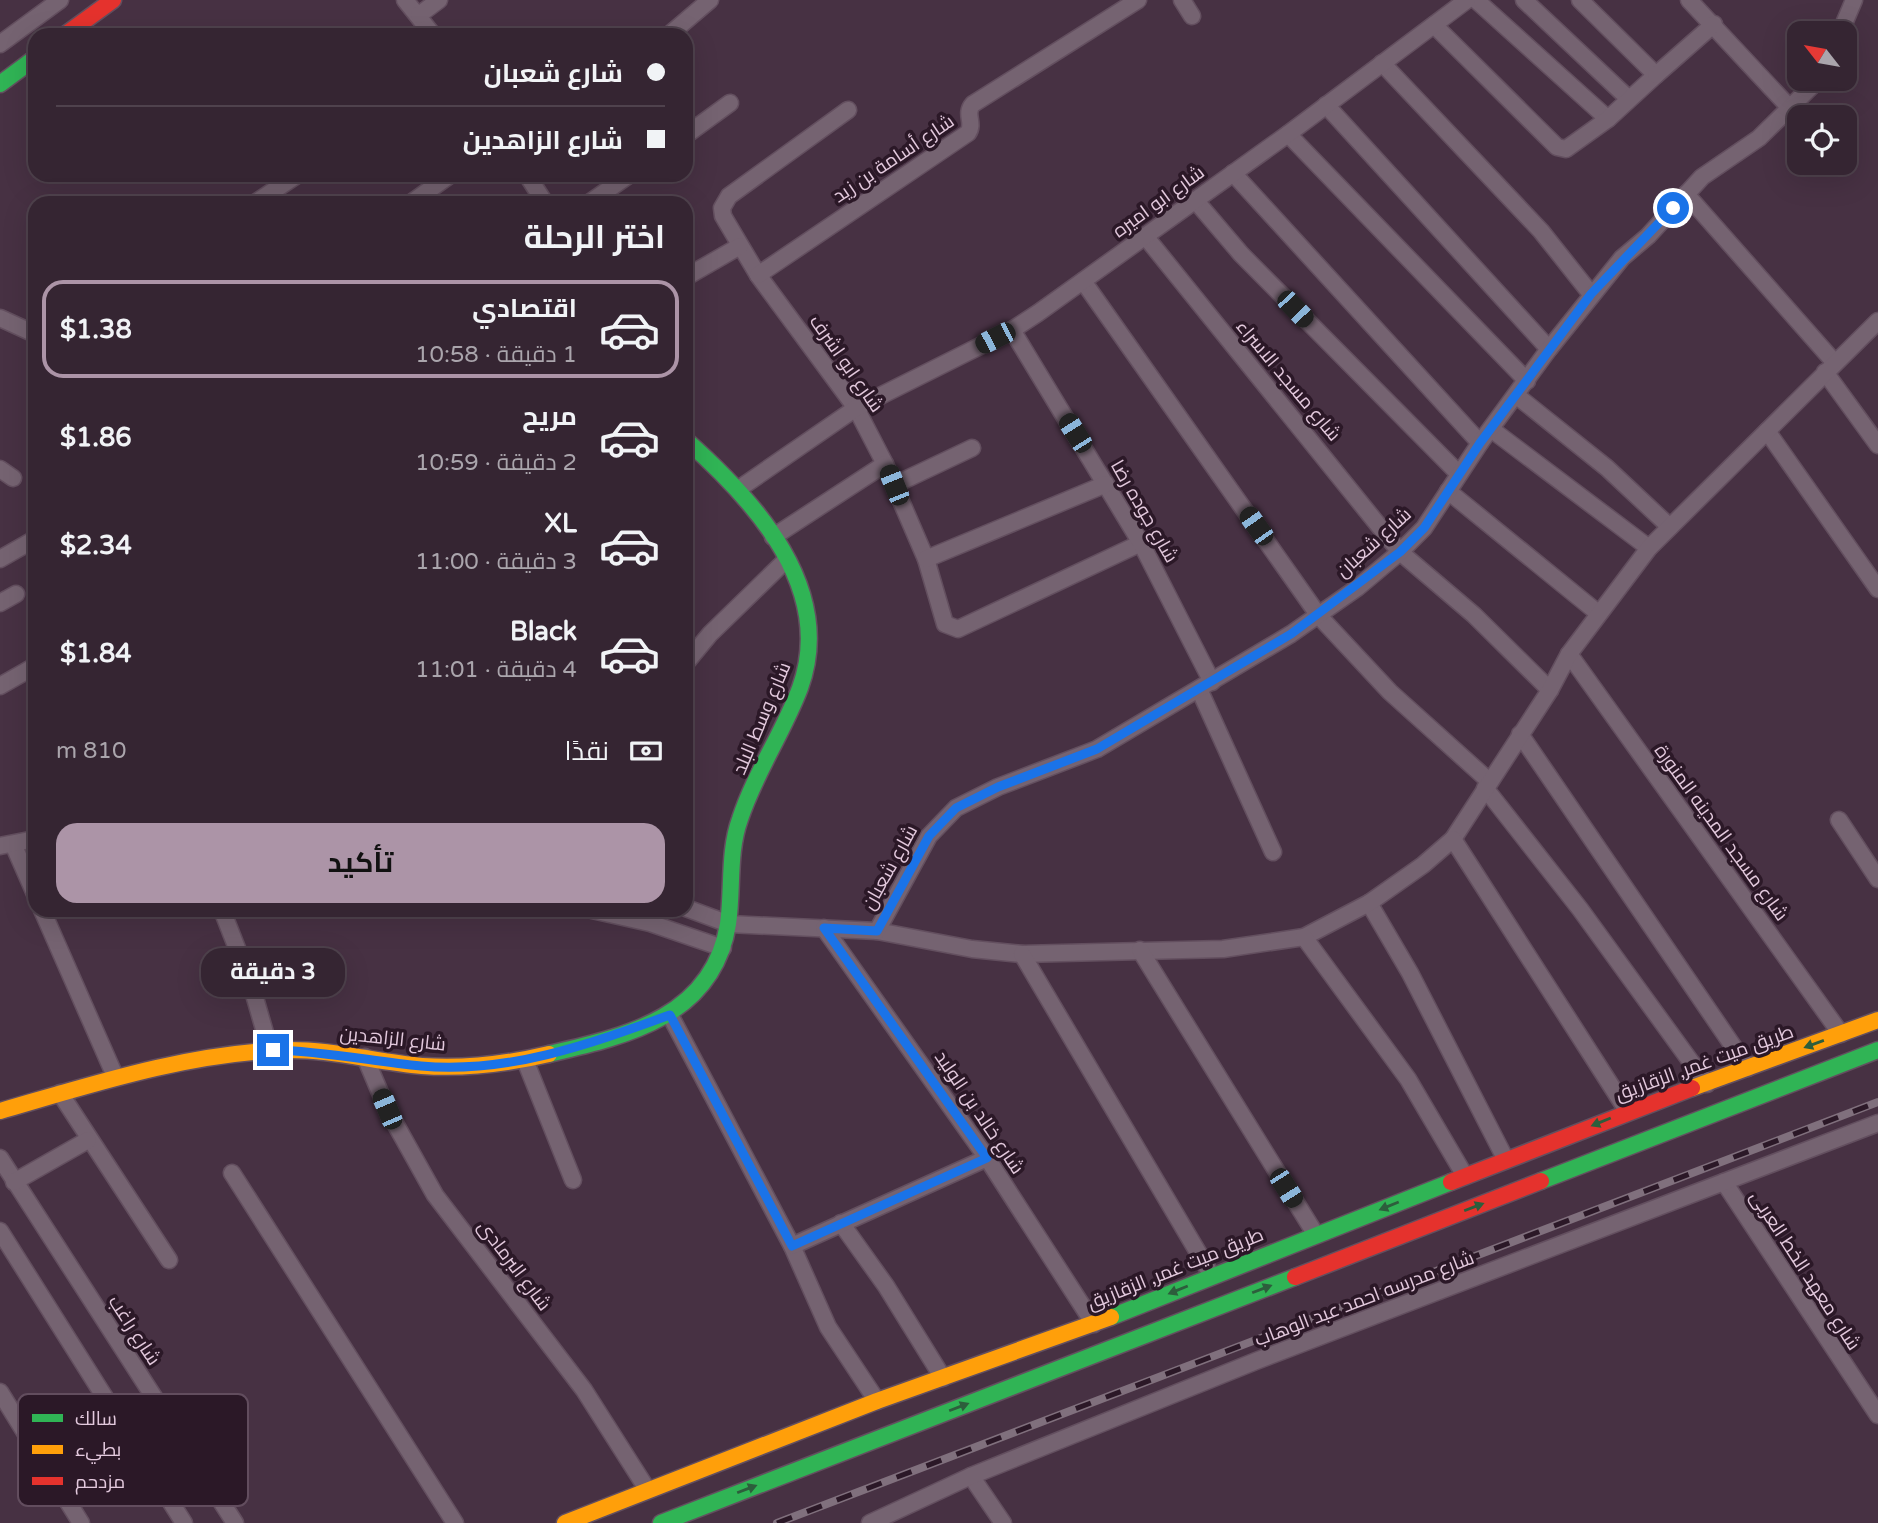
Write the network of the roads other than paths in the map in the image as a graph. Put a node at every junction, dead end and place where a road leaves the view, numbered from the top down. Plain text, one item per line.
1 (60, 0) edge
2 (113, 0) edge
3 (405, 0) edge
4 (439, 0) edge
5 (710, 0) edge
6 (1138, 0) edge
7 (1182, 0) edge
8 (1524, 0) edge
9 (1580, 0) edge
10 (1689, 0) edge
11 (1854, 0) edge
12 (1466, 1) edge
13 (419, 15) junction
14 (1192, 16) dead end
15 (1845, 21) edge
16 (1714, 24) junction
17 (1434, 25) junction
18 (75, 28) edge
19 (428, 28) edge
20 (677, 28) edge
21 (0, 44) edge
22 (28, 63) edge
23 (1382, 63) junction
24 (1656, 75) junction
25 (0, 84) edge
26 (1807, 91) edge
27 (1629, 99) junction
28 (730, 103) dead end
29 (1326, 105) junction
30 (1788, 105) edge
31 (1792, 105) edge
32 (848, 110) dead end
33 (1787, 110) edge
34 (1608, 119) junction
35 (693, 130) edge
36 (1289, 134) junction
37 (1233, 173) junction
38 (291, 182) edge
39 (440, 182) edge
40 (619, 182) edge
41 (1686, 194) junction
42 (278, 196) edge
43 (421, 196) edge
44 (599, 196) edge
45 (1195, 200) junction
46 (1145, 236) junction
47 (740, 246) junction
48 (693, 273) edge
49 (758, 275) junction
50 (1083, 281) junction
51 (1591, 294) junction
52 (0, 318) edge
53 (1878, 321) edge
54 (1012, 330) junction
55 (28, 331) edge
56 (1549, 349) junction
57 (1830, 368) junction
58 (1527, 381) junction
59 (1517, 396) junction
60 (856, 408) junction
61 (1491, 429) junction
62 (1767, 430) junction
63 (1480, 443) junction
64 (1878, 445) edge
65 (693, 446) edge
66 (972, 448) dead end
67 (885, 464) junction
68 (1459, 474) junction
69 (1106, 484) junction
70 (894, 485) junction
71 (740, 488) junction
72 (1448, 491) junction
73 (1670, 527) junction
74 (773, 537) junction
75 (28, 543) edge
76 (1141, 543) junction
77 (1649, 548) junction
78 (1400, 552) junction
79 (0, 559) edge
80 (926, 559) junction
81 (786, 560) junction
82 (1878, 589) edge
83 (16, 594) dead end
84 (0, 603) edge
85 (1598, 613) junction
86 (1319, 616) junction
87 (1569, 654) junction
88 (693, 655) edge
89 (28, 670) edge
90 (5, 683) edge
91 (1205, 685) junction
92 (1550, 690) junction
93 (1520, 734) junction
94 (1487, 785) junction
95 (1839, 820) dead end
96 (1452, 839) junction
97 (28, 840) edge
98 (6, 845) edge
99 (1273, 852) dead end
100 (1878, 878) edge
101 (28, 882) edge
102 (1368, 903) junction
103 (693, 911) edge
104 (45, 917) edge
105 (225, 917) edge
106 (623, 917) edge
107 (729, 924) junction
108 (824, 928) junction
109 (877, 931) junction
110 (1304, 937) junction
111 (723, 948) junction
112 (1140, 950) junction
113 (1022, 954) junction
114 (670, 1015) junction
115 (1878, 1020) edge
116 (1841, 1034) junction
117 (1878, 1050) edge
118 (270, 1051) junction
119 (365, 1057) junction
120 (525, 1060) junction
121 (1748, 1068) junction
122 (115, 1076) junction
123 (1707, 1084) junction
124 (60, 1093) junction
125 (0, 1111) edge
126 (1628, 1112) junction
127 (1878, 1123) edge
128 (88, 1140) junction
129 (0, 1158) edge
130 (987, 1158) junction
131 (1506, 1160) junction
132 (233, 1173) dead end
133 (1465, 1176) junction
134 (573, 1180) dead end
135 (14, 1182) junction
136 (1724, 1182) junction
137 (841, 1223) junction
138 (0, 1231) edge
139 (1316, 1235) junction
140 (792, 1246) junction
141 (169, 1261) dead end
142 (1212, 1276) junction
143 (1094, 1324) junction
144 (943, 1378) junction
145 (0, 1392) edge
146 (103, 1394) edge
147 (151, 1394) edge
148 (877, 1401) junction
149 (1878, 1415) edge
150 (18, 1421) edge
151 (971, 1476) junction
152 (647, 1489) junction
153 (707, 1505) junction
154 (70, 1506) edge
155 (173, 1506) edge
156 (224, 1506) edge
157 (80, 1523) edge
158 (184, 1523) edge
159 (235, 1523) edge
160 (455, 1523) edge
161 (565, 1523) edge
162 (661, 1523) edge
163 (710, 1523) edge
164 (870, 1523) edge
165 (1003, 1523) edge

1 - 21 street
2 - 18 main road
3 - 13 street
4 - 13 street
5 - 20 street
6 - 49 street, شارع أسامة بن زيد
7 - 14 street
8 - 27 street
9 - 24 street
10 - 16 street
11 - 15 street
12 - 17 street, شارع ابو اميره
12 - 34 street
13 - 19 street
16 - 24 street
16 - 30 street
17 - 23 street, شارع ابو اميره
17 - 34 street
22 - 25 main road
23 - 29 street, شارع ابو اميره
23 - 51 street
24 - 27 street
26 - 31 street, شارع شعبان
27 - 34 street
28 - 35 street
29 - 36 street, شارع ابو اميره
29 - 56 street
32 - 47 street, شارع ابو اشرف
33 - 41 street, شارع شعبان
36 - 37 street, شارع ابو اميره
36 - 58 street
37 - 45 street, شارع ابو اميره
37 - 63 street
38 - 42 street
39 - 43 street
40 - 44 street
41 - 51 street, شارع شعبان
41 - 57 street
45 - 46 street, شارع ابو اميره
45 - 68 street
46 - 50 street, شارع ابو اميره
46 - 78 street, شارع مسجد الاسراء
47 - 48 street
47 - 49 street, شارع ابو اشرف
49 - 60 street, شارع ابو اشرف
50 - 54 street, شارع ابو اميره
50 - 86 street
51 - 56 street, شارع شعبان
52 - 55 street
53 - 57 street
54 - 60 street, شارع ابو اميره
54 - 69 street, شارع جوده رضا
56 - 58 street, شارع شعبان
57 - 62 street
57 - 64 street
58 - 59 street, شارع شعبان
59 - 61 street, شارع شعبان
59 - 73 street
60 - 67 street, شارع ابو اشرف
60 - 71 street, شارع ابو اميره
61 - 63 street, شارع شعبان
61 - 77 street
62 - 73 street
62 - 82 street
63 - 68 street, شارع شعبان
65 - 71 main road, شارع وسط البلد
66 - 70 street
67 - 70 street, شارع ابو اشرف
67 - 74 street
68 - 72 street, شارع شعبان
69 - 76 street, شارع جوده رضا
69 - 80 street
70 - 80 street, شارع ابو اشرف
71 - 74 main road, شارع وسط البلد
72 - 78 street, شارع شعبان
72 - 85 street
73 - 77 street
74 - 81 main road, شارع وسط البلد
75 - 79 street
76 - 80 street, شارع ابو اشرف
76 - 91 street, شارع جوده رضا
77 - 85 street
78 - 86 street, شارع شعبان
78 - 92 street, شارع مسجد الاسراء
81 - 88 street
81 - 107 main road, شارع وسط البلد
83 - 84 street
85 - 87 street
86 - 91 street, شارع شعبان
86 - 94 street
87 - 92 street
87 - 116 street, شارع مسجد المدينه المنورة
89 - 90 street
91 - 99 street, شارع جوده رضا
91 - 109 street, شارع شعبان
92 - 93 street
93 - 94 street
93 - 121 street
94 - 96 street
94 - 123 street
95 - 100 street
96 - 102 street
96 - 126 street
97 - 98 street
98 - 101 street
102 - 110 street
102 - 131 street
103 - 107 street
104 - 122 street
105 - 118 street
106 - 111 street
107 - 108 street
107 - 111 main road, شارع الزاهدين
108 - 109 street
108 - 130 street, شارع خالد بن الوليد
109 - 113 street
110 - 112 street
110 - 133 street
111 - 114 main road, شارع الزاهدين
112 - 113 street
112 - 139 street
113 - 142 street
114 - 120 main road, شارع الزاهدين
114 - 140 street
115 - 116 main road, طريق ميت غمر, الزقازيق
116 -> 121 main road, طريق ميت غمر, الزقازيق
153 -> 117 main road
118 - 119 main road, شارع الزاهدين
118 - 122 main road, شارع الزاهدين
119 - 120 main road, شارع الزاهدين
119 - 152 street, شارع البرمادى
120 - 134 street
121 - 123 main road, طريق ميت غمر, الزقازيق
122 - 124 main road, شارع الزاهدين
123 - 126 main road, طريق ميت غمر, الزقازيق
124 - 125 main road, شارع الزاهدين
124 - 128 street
126 -> 131 main road, طريق ميت غمر, الزقازيق
127 - 136 street, شارع مدرسه احمد عبد الوهاب
128 - 135 street
128 - 141 street
129 - 135 street, شارع راغب
130 - 137 street
130 - 143 street, شارع خالد بن الوليد
131 - 133 main road, طريق ميت غمر, الزقازيق
132 - 160 street
133 -> 139 main road, طريق ميت غمر, الزقازيق
135 - 147 street, شارع راغب
136 - 149 street, شارع معهد الخط العربى
136 - 151 street, شارع مدرسه احمد عبد الوهاب
137 - 140 street
137 - 144 street
138 - 146 street
139 - 142 main road, طريق ميت غمر, الزقازيق
140 - 148 street
142 -> 143 main road, طريق ميت غمر, الزقازيق
143 - 144 main road, طريق ميت غمر, الزقازيق
144 - 148 main road, طريق ميت غمر, الزقازيق
145 - 150 street
148 - 152 main road, طريق ميت غمر, الزقازيق
151 - 164 street, شارع مدرسه احمد عبد الوهاب
151 - 165 street
152 - 161 main road, طريق ميت غمر, الزقازيق
153 - 162 main road
153 - 163 street
154 - 157 street
155 - 158 street
156 - 159 street, شارع راغب

